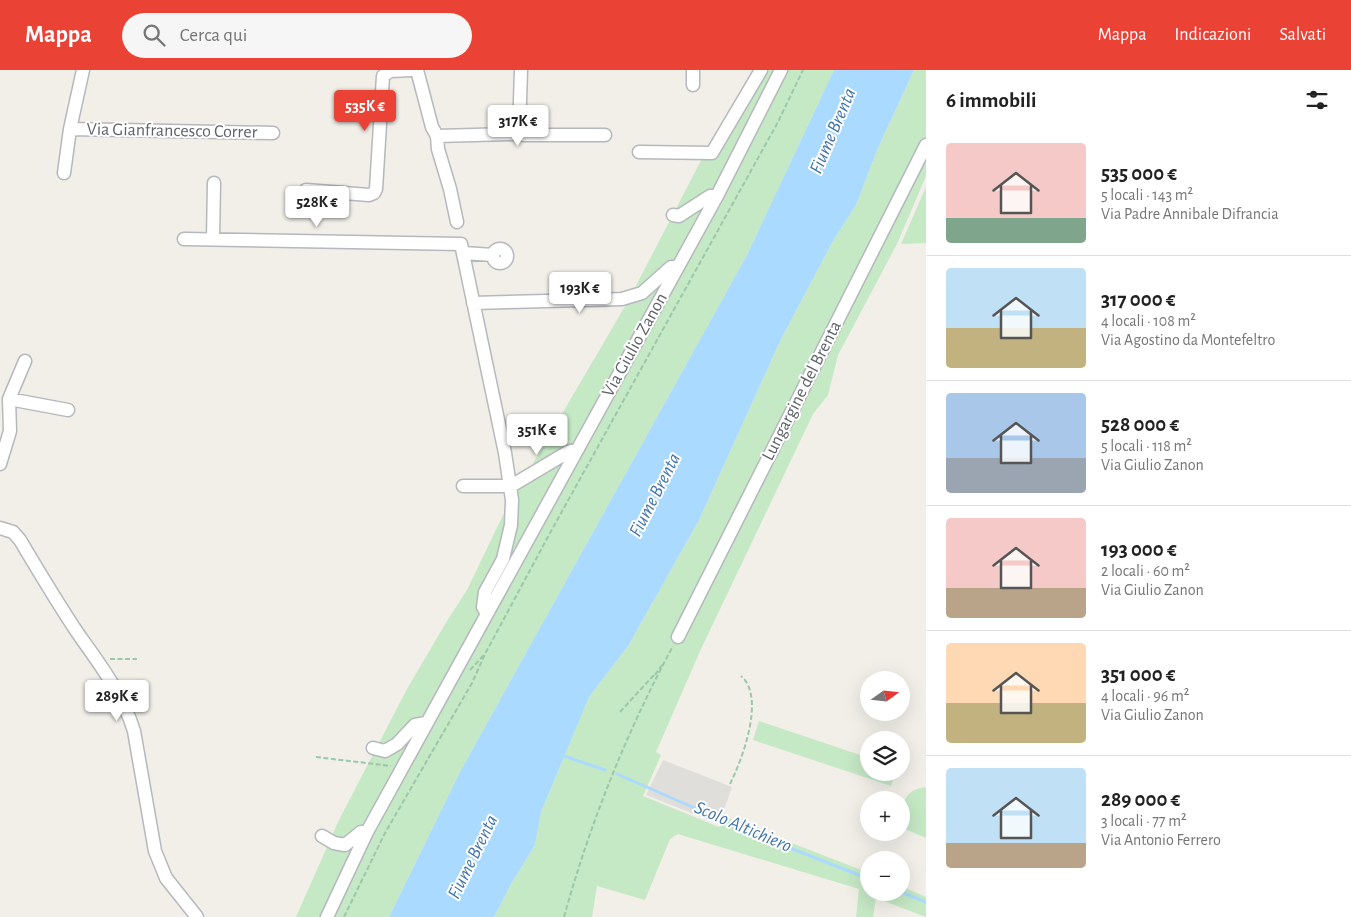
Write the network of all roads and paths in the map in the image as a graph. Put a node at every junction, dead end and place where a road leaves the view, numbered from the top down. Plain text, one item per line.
1 (83, 70) edge
2 (412, 70) edge
3 (417, 70) edge
4 (521, 70) edge
5 (693, 70) edge
6 (761, 70) edge
7 (770, 70) edge
8 (781, 70) edge
9 (803, 70) edge
10 (693, 85) dead end
11 (764, 106) junction
12 (70, 129) junction
13 (519, 132) junction
14 (273, 133) dead end
15 (605, 135) dead end
16 (438, 136) junction
17 (926, 145) edge
18 (640, 152) dead end
19 (64, 173) dead end
20 (214, 183) dead end
21 (306, 190) dead end
22 (717, 196) junction
23 (673, 215) dead end
24 (184, 238) dead end
25 (213, 239) junction
26 (462, 248) junction
27 (493, 255) dead end
28 (678, 268) junction
29 (473, 303) junction
30 (25, 361) dead end
31 (9, 399) junction
32 (68, 410) dead end
33 (578, 449) junction
34 (0, 464) edge
35 (463, 486) dead end
36 (511, 486) junction
37 (0, 528) edge
38 (487, 614) junction
39 (678, 637) joint
40 (98, 659) junction
41 (137, 659) dead end
42 (656, 676) junction
43 (741, 676) dead end
44 (620, 712) dead end
45 (426, 723) junction
46 (373, 748) dead end
47 (316, 757) dead end
48 (401, 770) junction
49 (730, 784) dead end
50 (367, 832) junction
51 (322, 836) dead end
52 (197, 917) edge
53 (327, 917) edge
54 (344, 917) edge
55 (564, 917) edge

1 - 12 street, Via Gianfrancesco Correr
2 - 21 street
3 - 16 street
4 - 13 street
5 - 10 street
6 - 18 street
7 - 11 street, Via Giulio Zanon
8 - 11 street, Via Giulio Zanon
9 - 54 path
11 - 22 street, Via Giulio Zanon
12 - 14 street, Via Gianfrancesco Correr
12 - 19 street, Via Gianfrancesco Correr
13 - 15 street
13 - 16 street
16 - 26 street
17 - 39 street, Lungargine del Brenta
20 - 25 street
22 - 23 street
22 - 28 street, Via Giulio Zanon
24 - 25 street
25 - 26 street
26 - 27 street
26 - 29 street
28 - 29 street, Via Giulio Zanon
28 - 33 street, Via Giulio Zanon
29 - 36 street
30 - 31 street
31 - 32 street
31 - 34 street
33 - 36 street
33 - 38 street, Via Giulio Zanon
35 - 36 street
36 - 38 street
37 - 40 street
38 - 45 street, Via Giulio Zanon
39 - 42 path
40 - 41 path
40 - 52 street
42 - 44 path
42 - 55 path
43 - 49 path
45 - 46 street
45 - 48 street, Via Giulio Zanon
47 - 48 path
48 - 50 street, Via Giulio Zanon
50 - 51 street
50 - 53 street, Via Giulio Zanon

